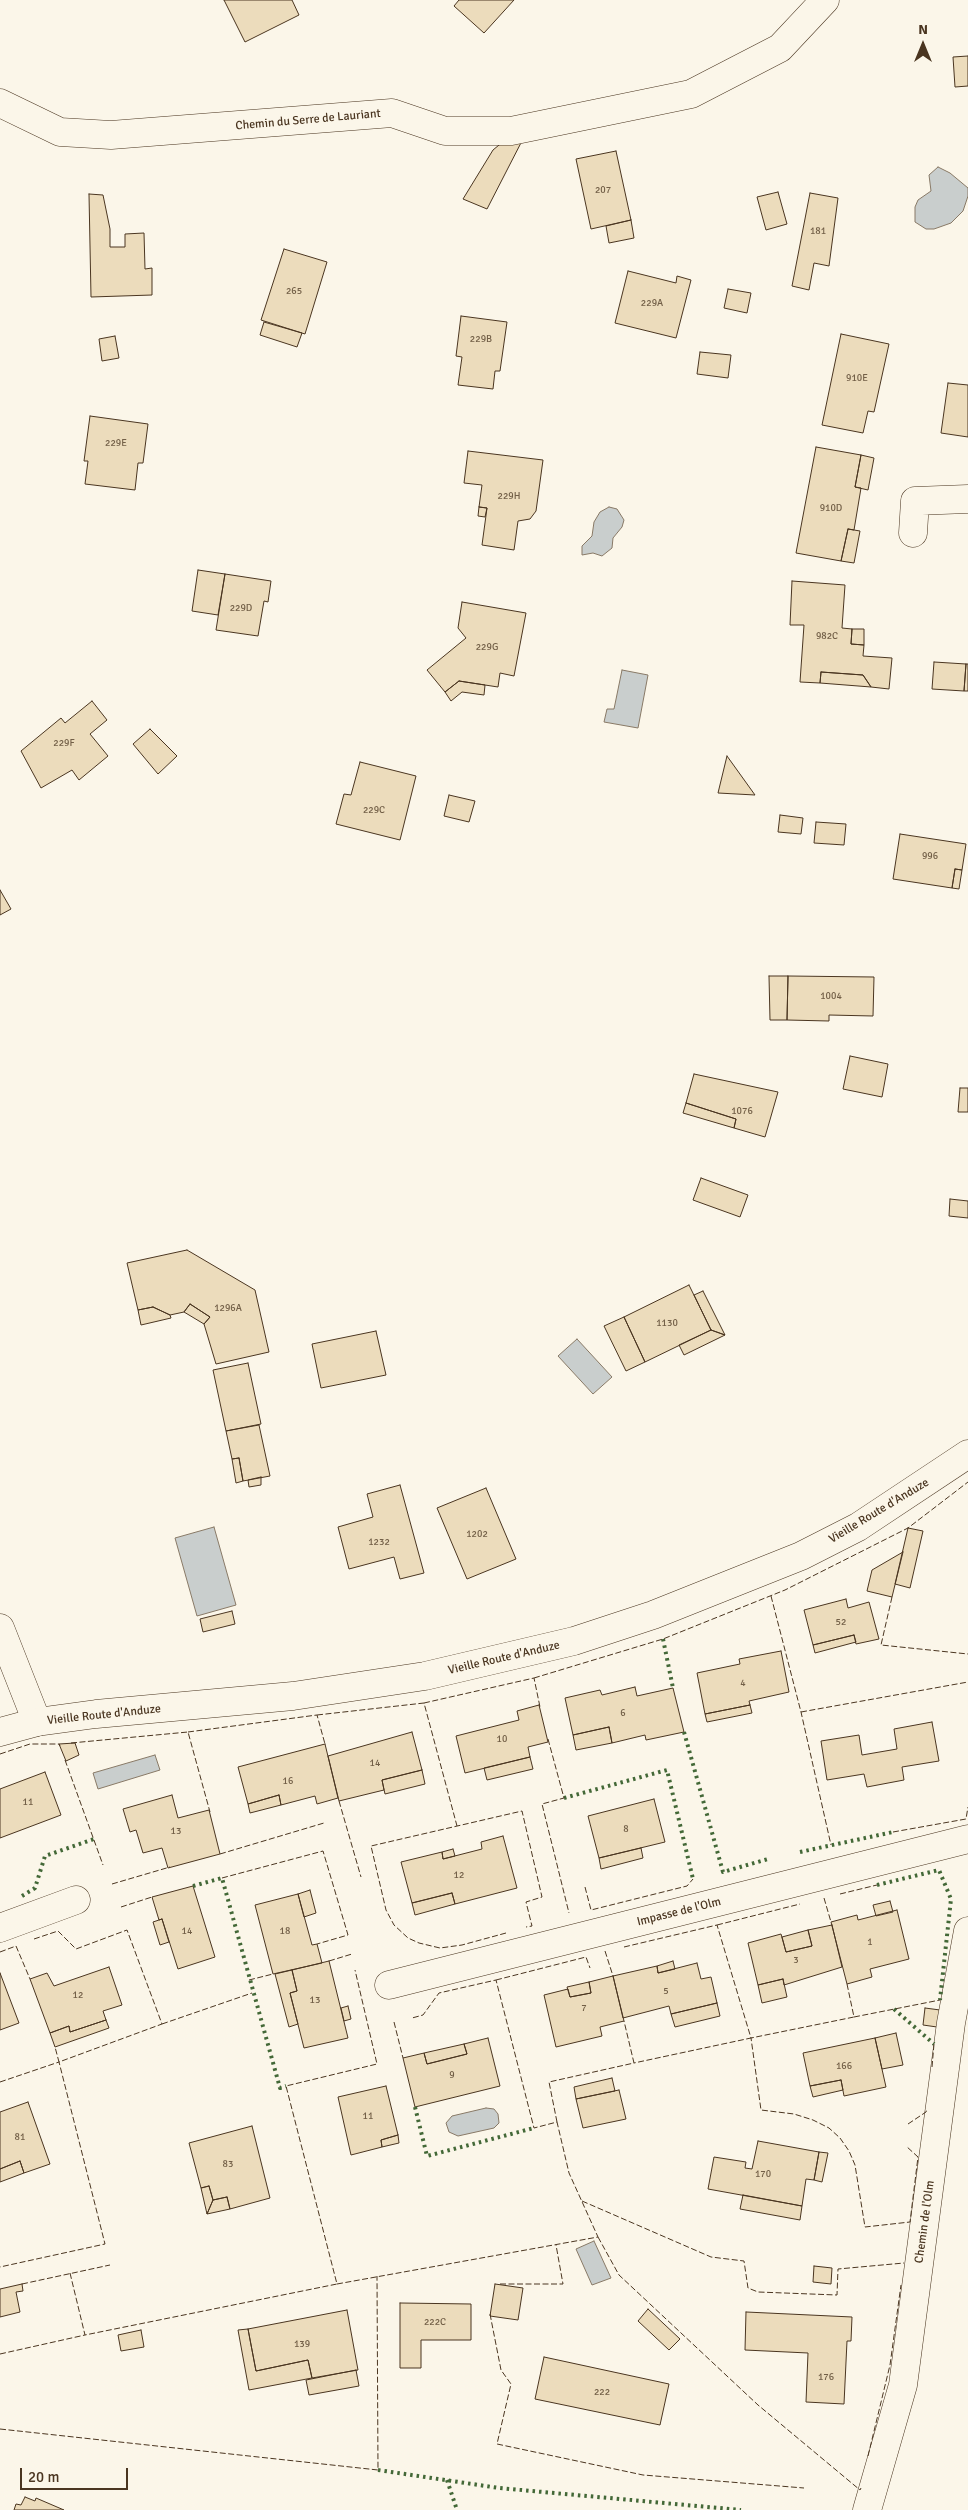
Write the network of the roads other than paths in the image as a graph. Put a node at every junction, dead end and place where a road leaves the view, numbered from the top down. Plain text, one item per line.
1 (825, 0) edge
2 (0, 103) edge
3 (968, 499) edge
4 (913, 533) dead end
5 (968, 1454) edge
6 (0, 1628) edge
7 (37, 1722) junction
8 (0, 1732) edge
9 (968, 1839) edge
10 (76, 1900) dead end
11 (0, 1928) edge
12 (968, 1931) edge
13 (389, 1985) dead end
14 (960, 2028) edge
15 (867, 2510) edge

1 - 2 street, Chemin du Serre de Lauriant
3 - 4 street
5 - 7 street, Vieille Route d'Anduze
6 - 7 street
7 - 8 street, Vieille Route d'Anduze
9 - 13 street, Impasse de l'Olm
10 - 11 street
12 - 14 street, Chemin de l'Olm
14 - 15 street, Chemin de l'Olm

